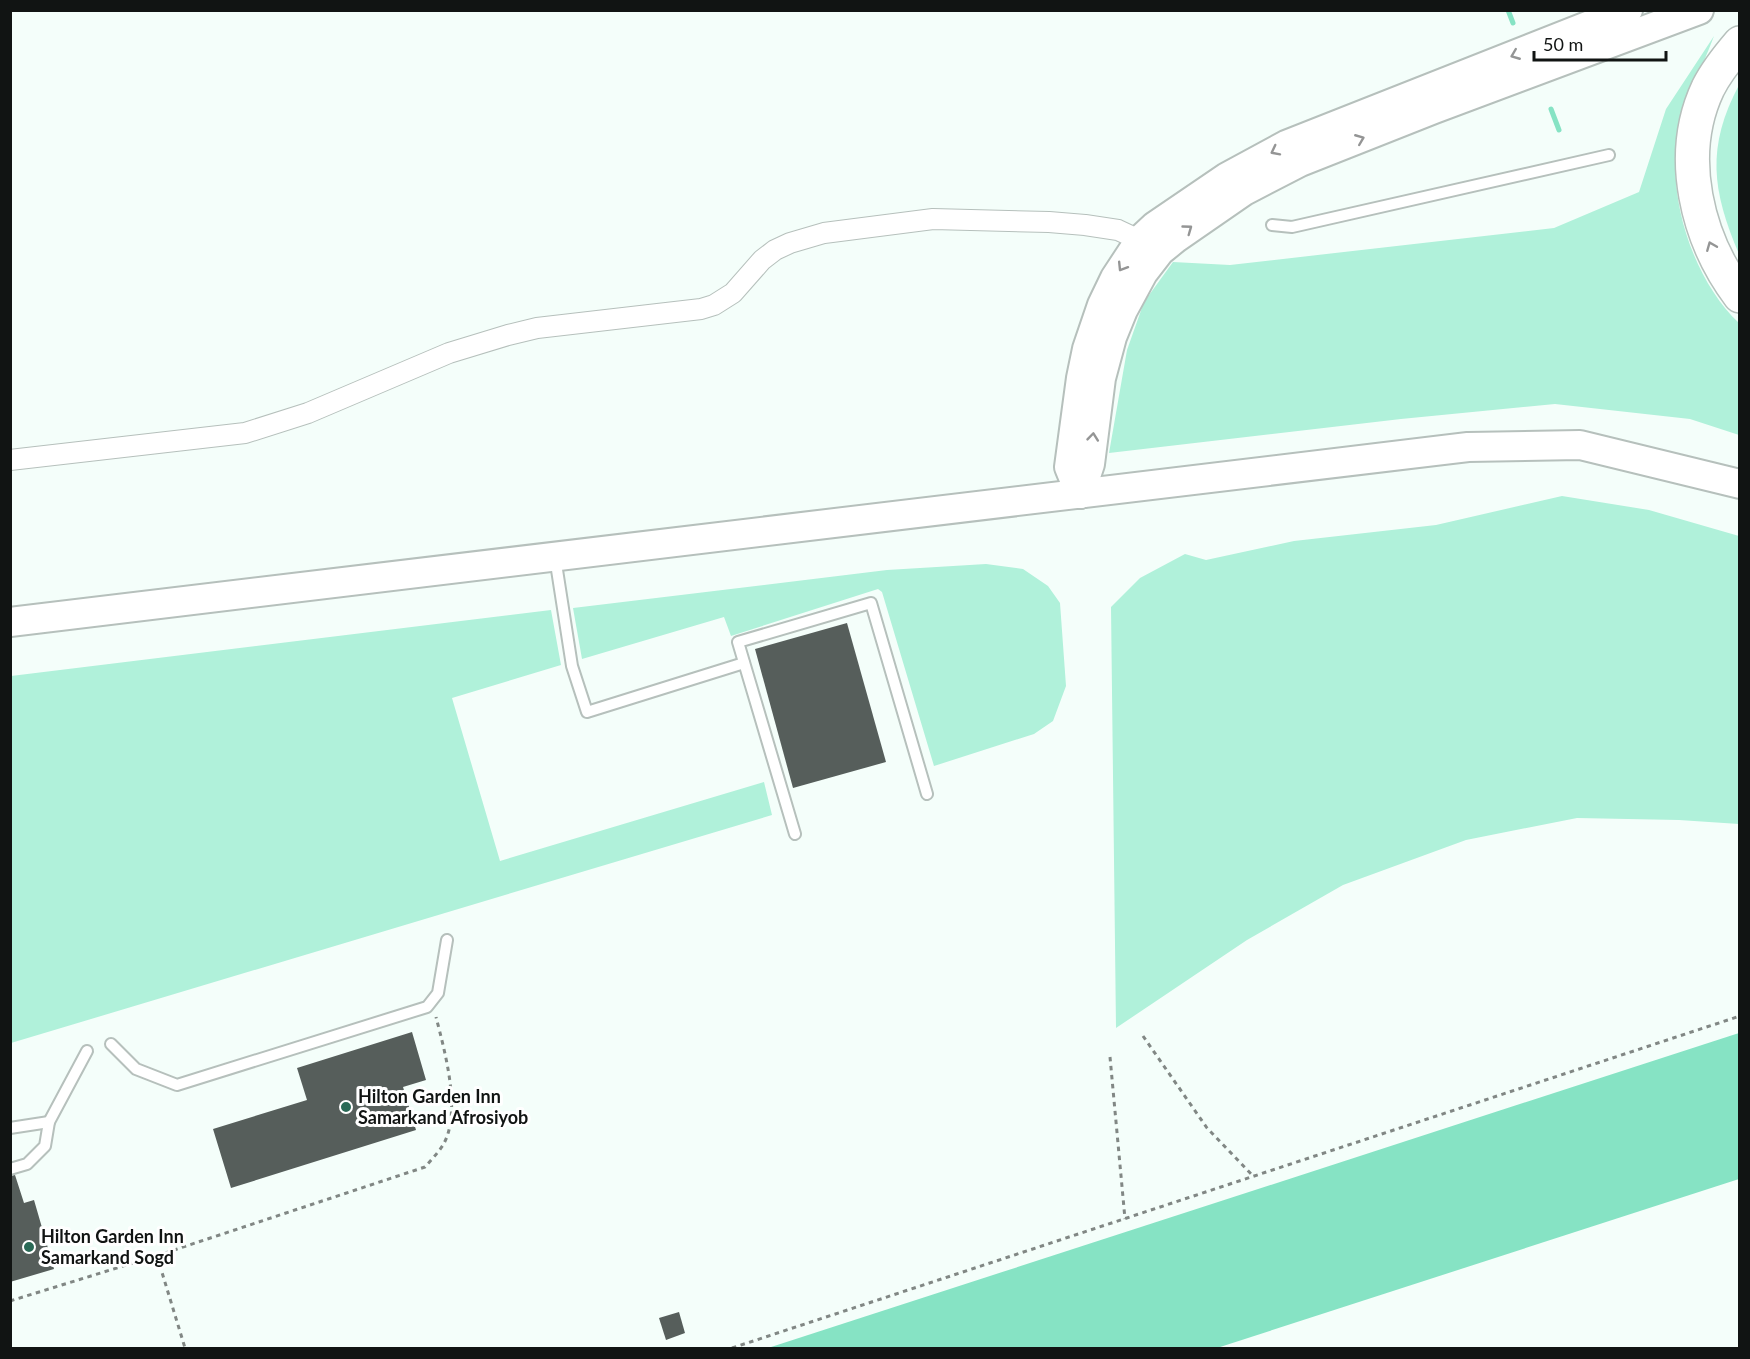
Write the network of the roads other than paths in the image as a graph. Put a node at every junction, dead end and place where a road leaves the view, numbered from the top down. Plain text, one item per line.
1 (1628, 10) edge
2 (1699, 10) edge
3 (1740, 43) edge
4 (1609, 155) dead end
5 (1272, 225) dead end
6 (1150, 245) junction
7 (1740, 296) edge
8 (10, 460) edge
9 (1740, 484) edge
10 (1080, 494) junction
11 (555, 557) junction
12 (10, 622) edge
13 (744, 663) junction
14 (927, 794) dead end
15 (795, 834) dead end
16 (447, 940) dead end
17 (111, 1044) dead end
18 (87, 1051) dead end
19 (50, 1122) junction
20 (10, 1128) edge
21 (10, 1168) edge

1 -> 6 street
6 -> 2 street
7 -> 3 highway
4 - 5 lane
6 - 8 street
6 - 10 street
9 - 10 street
10 - 11 street
11 - 12 street
11 - 13 lane
13 - 14 lane
13 - 15 lane
16 - 17 lane
18 - 19 lane
19 - 20 lane
19 - 21 lane

